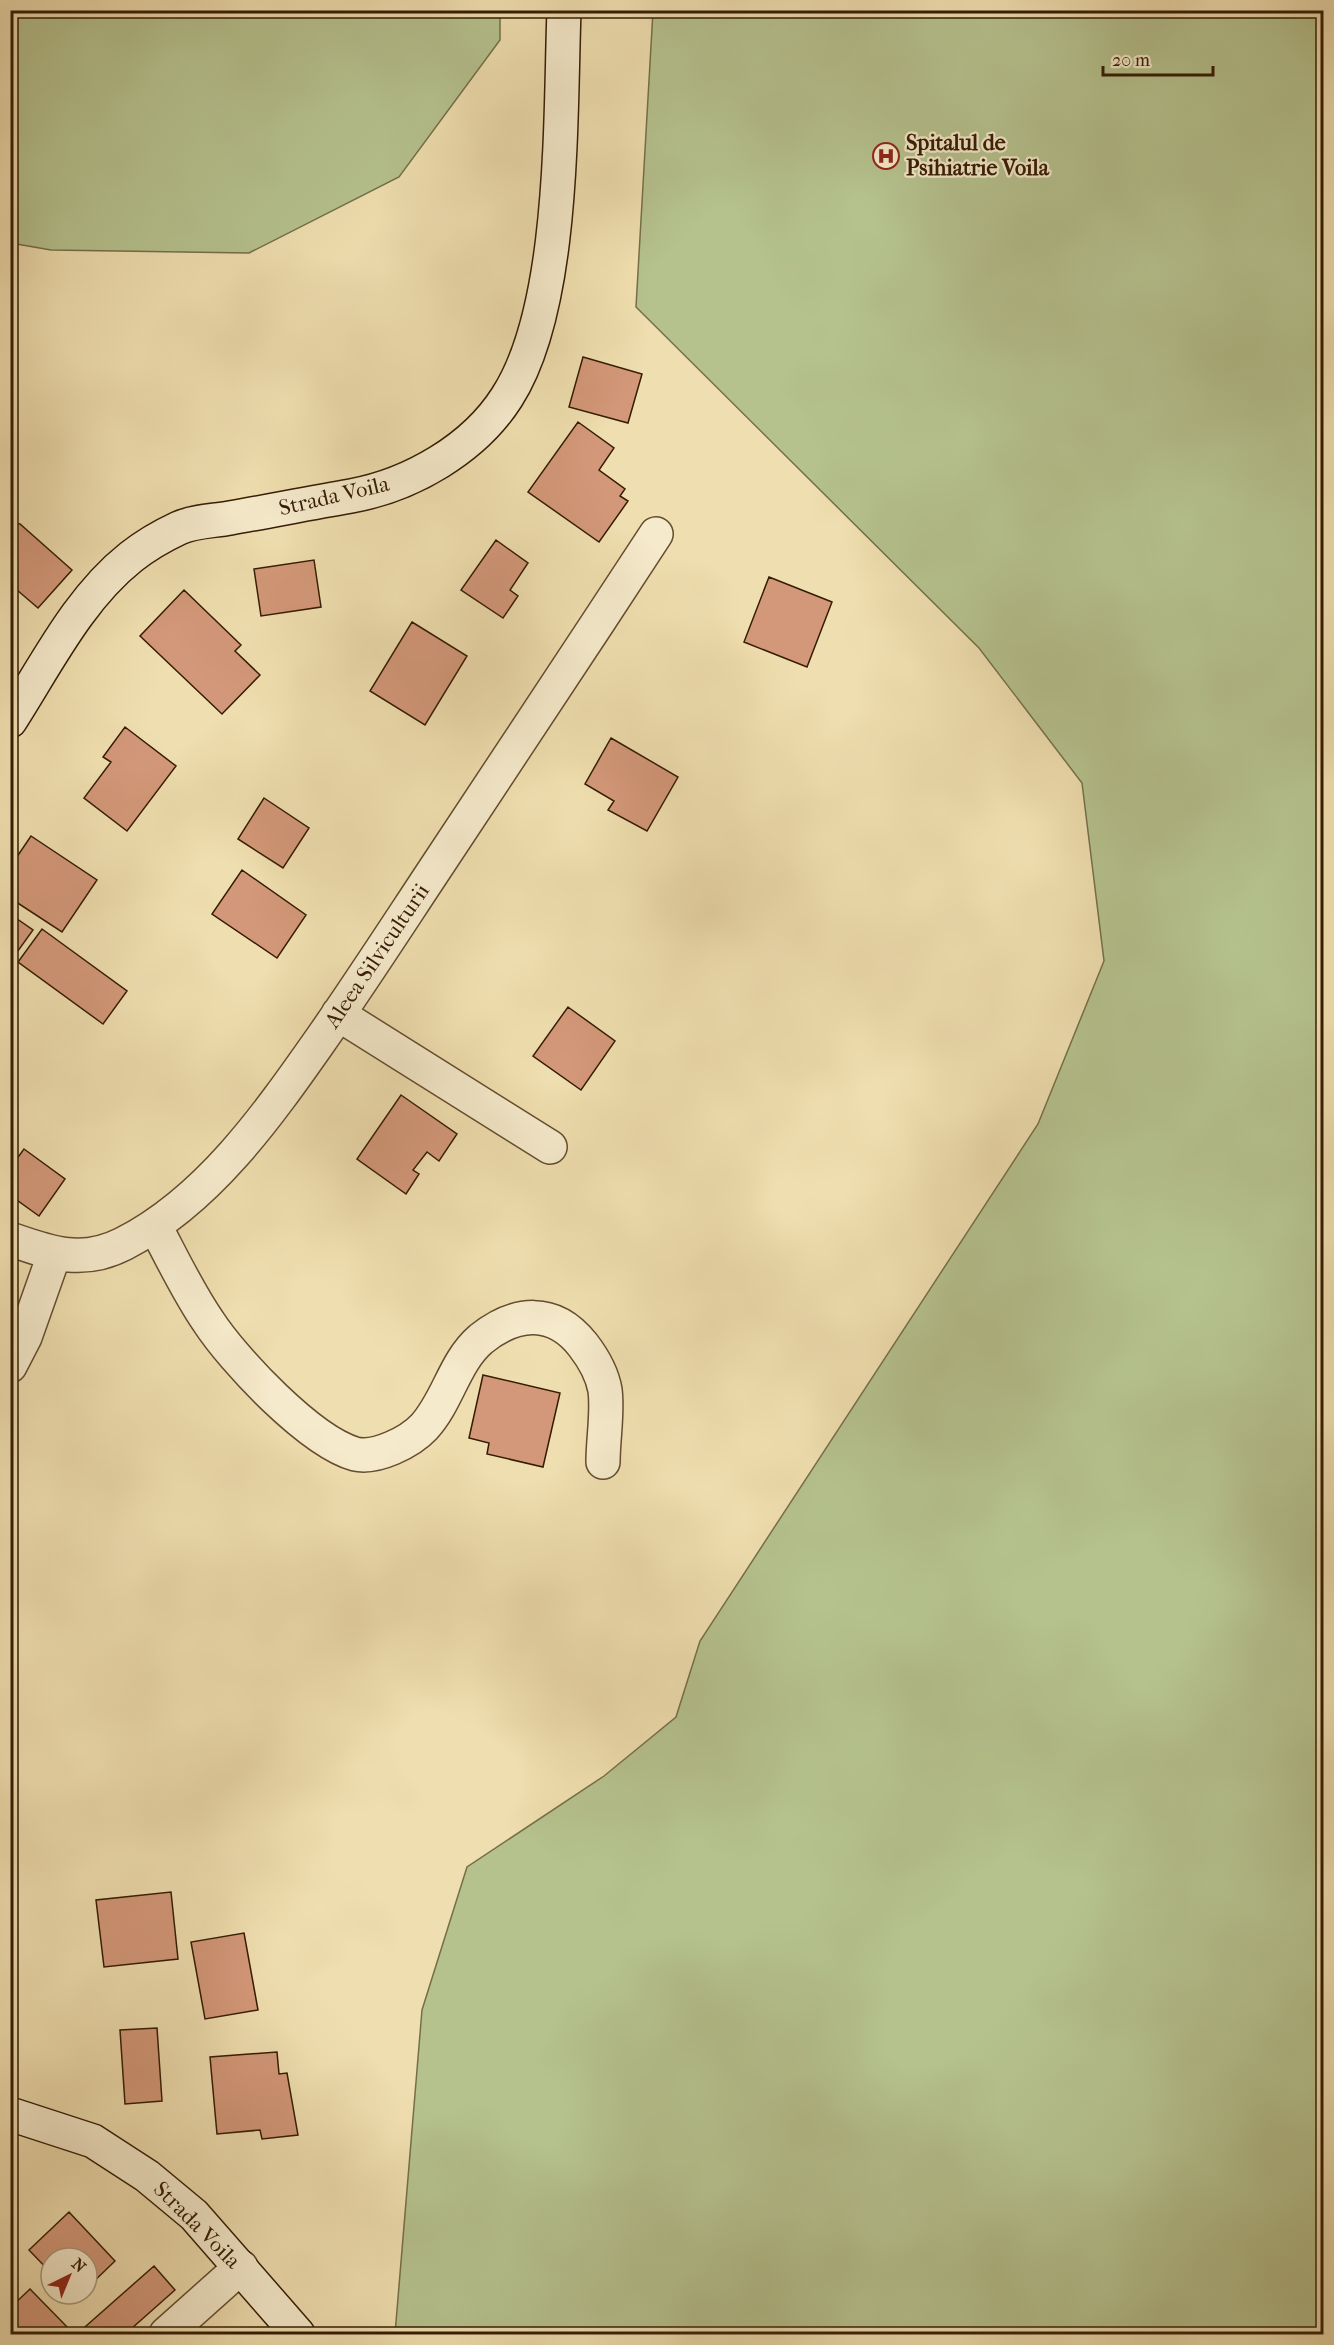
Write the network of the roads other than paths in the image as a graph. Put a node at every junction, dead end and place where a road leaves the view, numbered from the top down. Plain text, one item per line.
1 (564, 10) edge
2 (656, 534) dead end
3 (10, 721) edge
4 (338, 1014) junction
5 (550, 1147) dead end
6 (155, 1226) junction
7 (10, 1239) edge
8 (54, 1255) junction
9 (10, 1366) edge
10 (603, 1462) dead end
11 (10, 2114) edge
12 (241, 2267) junction
13 (166, 2334) edge
14 (298, 2334) edge

1 - 3 street, Strada Voila
2 - 4 street, Aleea Silviculturii
4 - 5 street
4 - 6 street, Aleea Silviculturii
6 - 8 street, Aleea Silviculturii
6 - 10 street
7 - 8 street, Aleea Silviculturii
8 - 9 street
11 - 12 street, Strada Voila
12 - 13 street
12 - 14 street, Strada Voila

